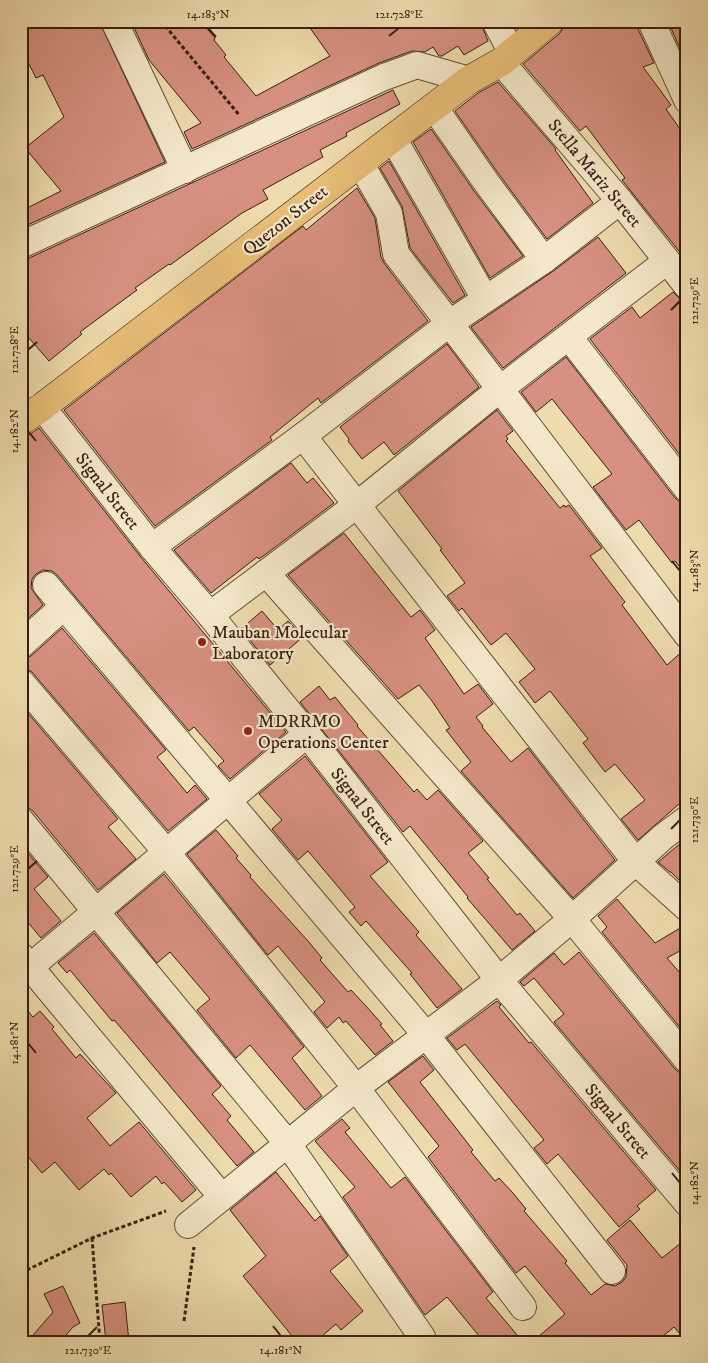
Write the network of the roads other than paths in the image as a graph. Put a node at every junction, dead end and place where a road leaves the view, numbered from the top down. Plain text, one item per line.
1 (114, 21) edge
2 (495, 21) edge
3 (550, 21) edge
4 (651, 21) edge
5 (507, 57) junction
6 (469, 80) junction
7 (687, 100) edge
8 (434, 107) junction
9 (393, 138) junction
10 (360, 162) junction
11 (185, 170) junction
12 (620, 200) junction
13 (21, 245) edge
14 (544, 260) junction
15 (667, 261) junction
16 (687, 286) edge
17 (485, 299) junction
18 (450, 323) junction
19 (570, 337) junction
20 (500, 389) junction
21 (32, 414) edge
22 (303, 436) junction
23 (687, 489) edge
24 (358, 504) junction
25 (152, 547) junction
26 (266, 573) junction
27 (46, 585) dead end
28 (64, 606) junction
29 (210, 615) junction
30 (687, 635) edge
31 (21, 645) edge
32 (21, 682) edge
33 (307, 734) junction
34 (228, 799) junction
35 (687, 818) edge
36 (21, 821) edge
37 (167, 853) junction
38 (636, 862) junction
39 (687, 908) edge
40 (95, 911) junction
41 (572, 919) junction
42 (26, 962) edge
43 (499, 980) junction
44 (426, 1035) junction
45 (687, 1060) edge
46 (356, 1088) junction
47 (288, 1144) junction
48 (222, 1198) junction
49 (687, 1203) edge
50 (188, 1225) road end
51 (612, 1271) dead end
52 (523, 1307) dead end
53 (422, 1337) dead end

1 - 11 street
2 - 5 street, Stella Mariz Street
3 - 5 main road, Quezon Street
4 - 7 street
5 - 6 main road, Quezon Street
5 - 12 street, Stella Mariz Street
6 - 8 main road, Quezon Street
6 - 11 street
8 - 9 main road, Quezon Street
8 - 14 street
9 - 10 main road, Quezon Street
9 - 17 street
10 - 18 street
10 - 21 main road, Quezon Street
11 - 13 street
12 - 14 street
12 - 15 street, Stella Mariz Street
14 - 17 street
15 - 16 street, Stella Mariz Street
15 - 19 street
17 - 18 street
18 - 20 street
18 - 22 street
19 - 20 street
19 - 23 street
20 - 24 street
20 - 30 street
21 - 25 street, Signal Street
22 - 24 street
22 - 25 street
24 - 26 street
24 - 38 street
25 - 29 street, Signal Street
26 - 29 street
26 - 41 street
27 - 28 street
28 - 31 street
28 - 34 street
29 - 33 street, Signal Street
32 - 37 street
33 - 34 street
33 - 43 street, Signal Street
34 - 37 street
34 - 44 street
35 - 38 street
36 - 40 street
37 - 40 street
37 - 46 street
38 - 39 street
38 - 41 street
40 - 42 street
40 - 47 street
41 - 43 street
41 - 45 street
42 - 48 street
43 - 44 street
43 - 49 street, Signal Street
44 - 46 street
44 - 51 street
46 - 47 street
46 - 52 street
47 - 48 street
47 - 53 street
48 - 50 street

